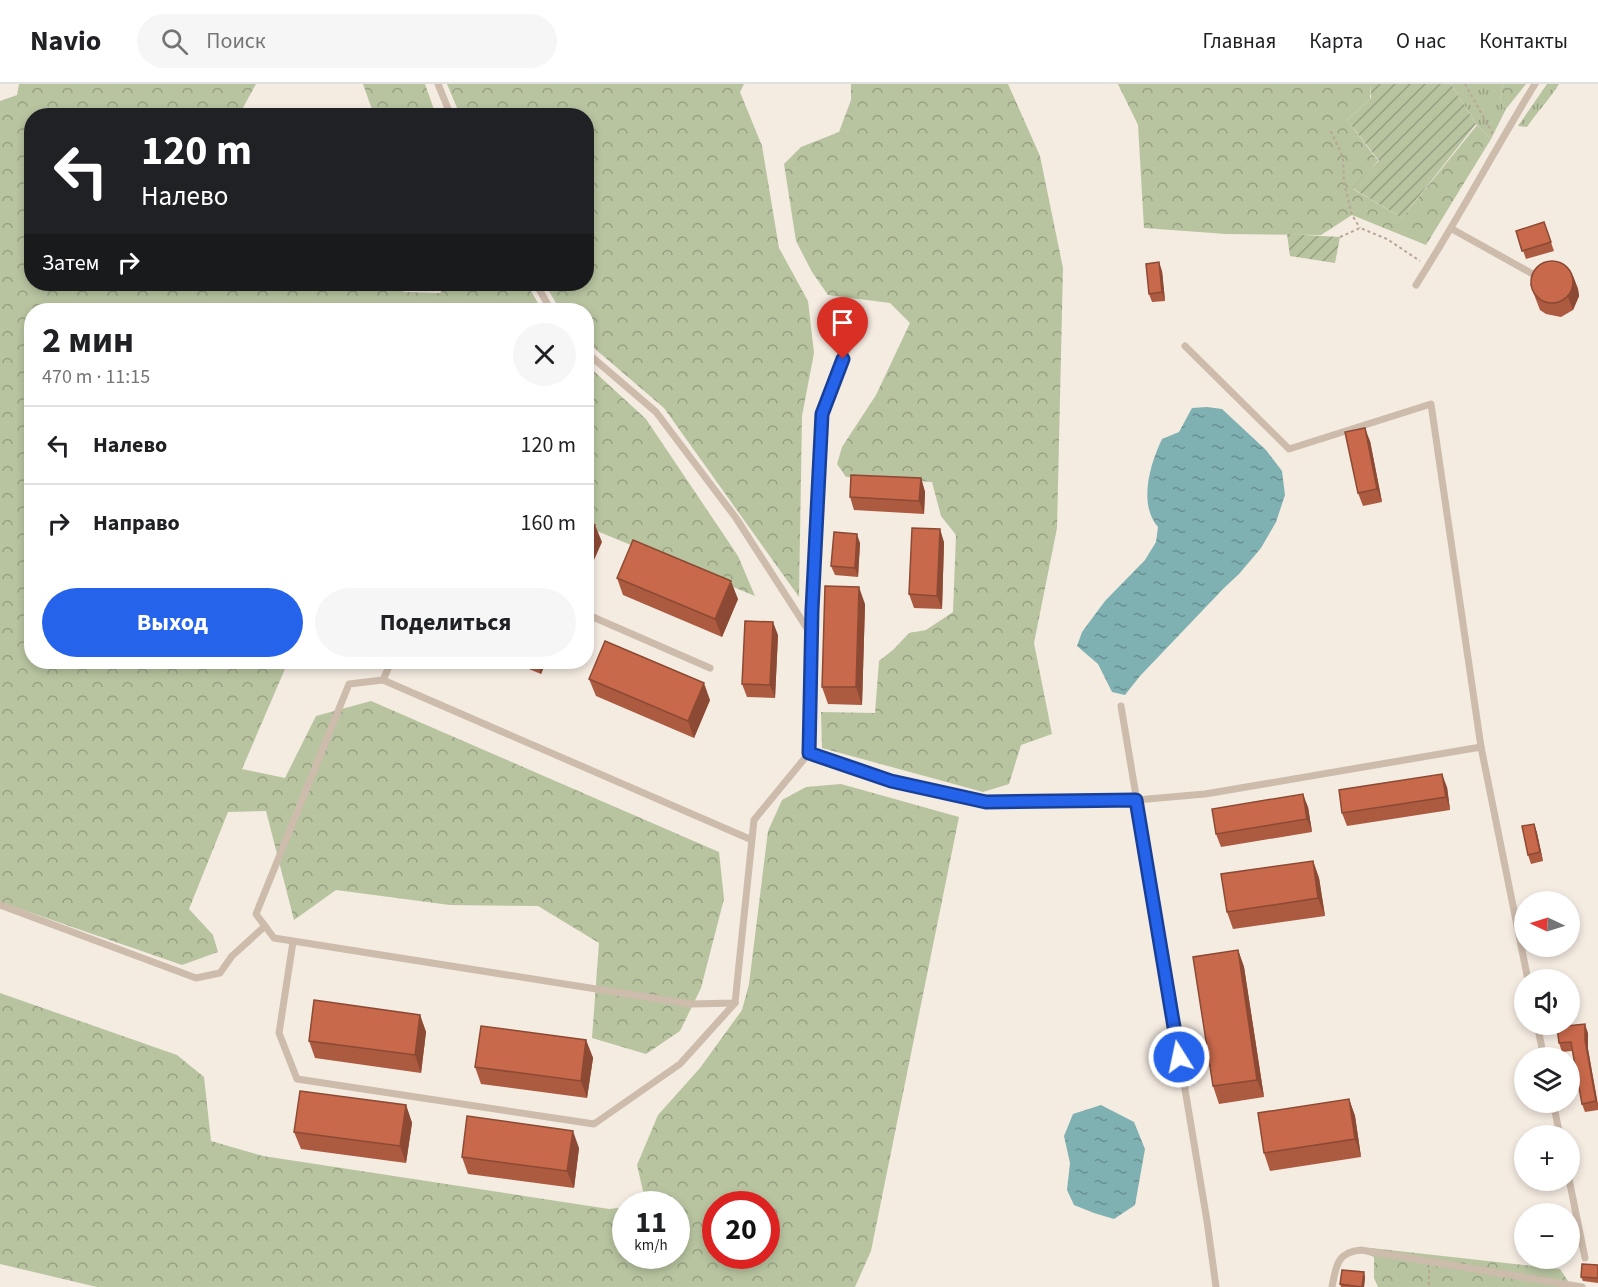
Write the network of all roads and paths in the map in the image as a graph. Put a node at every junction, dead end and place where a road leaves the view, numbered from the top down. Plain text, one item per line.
1 (438, 84) edge
2 (1465, 84) edge
3 (1535, 84) edge
4 (448, 108) edge
5 (1331, 131) dead end
6 (1500, 141) junction
7 (1360, 228) junction
8 (1452, 229) junction
9 (1340, 237) dead end
10 (1428, 266) junction
11 (1531, 273) edge
12 (1416, 285) dead end
13 (858, 321) dead end
14 (1185, 346) dead end
15 (594, 359) edge
16 (594, 617) edge
17 (812, 636) junction
18 (710, 668) dead end
19 (388, 669) edge
20 (383, 680) junction
21 (1121, 706) dead end
22 (1481, 747) junction
23 (809, 753) junction
24 (1136, 800) junction
25 (752, 840) junction
26 (0, 905) edge
27 (265, 926) junction
28 (293, 942) junction
29 (1526, 969) edge
30 (735, 1003) junction
31 (1571, 1191) edge
32 (1585, 1258) dead end
33 (1429, 1261) junction
34 (1215, 1287) edge
35 (1332, 1287) edge
36 (1429, 1287) edge
37 (1582, 1287) edge

1 - 4 lane
2 - 6 path
3 - 6 lane
5 - 7 path
6 - 8 lane
7 - 9 path
7 - 10 path
8 - 10 lane
8 - 11 lane
10 - 12 lane
13 - 17 lane
14 - 22 lane
15 - 17 lane
16 - 18 lane
17 - 23 lane
19 - 20 lane
20 - 25 lane
20 - 27 lane
21 - 24 lane
22 - 24 lane
22 - 29 lane
23 - 24 lane
23 - 25 lane
24 - 34 lane
25 - 30 lane
26 - 27 lane
27 - 28 lane
28 - 30 lane
28 - 30 lane
31 - 32 lane
33 - 35 lane
33 - 36 path
33 - 37 lane

